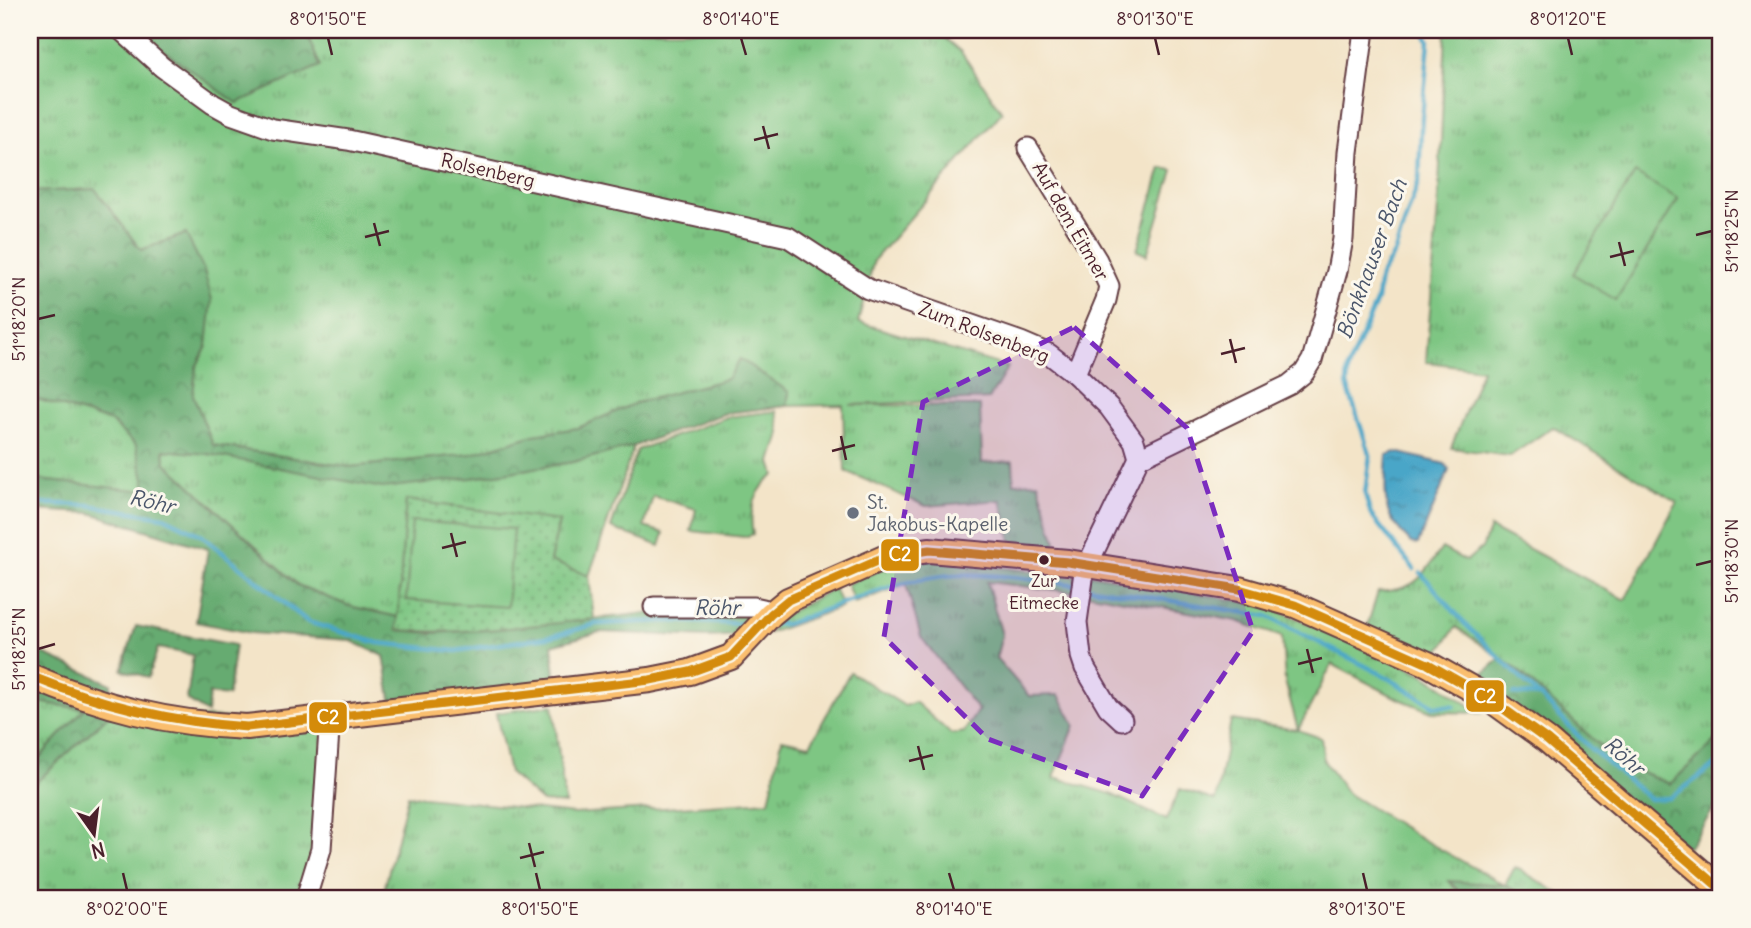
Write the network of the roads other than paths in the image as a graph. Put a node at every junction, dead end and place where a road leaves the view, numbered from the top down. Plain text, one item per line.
1 (121, 30) edge
2 (1364, 30) edge
3 (1028, 148) dead end
4 (868, 289) joint
5 (1075, 374) junction
6 (1139, 458) junction
7 (1086, 569) junction
8 (654, 607) dead end
9 (764, 621) junction
10 (30, 676) edge
11 (330, 716) junction
12 (1122, 720) dead end
13 (1721, 889) edge
14 (306, 898) edge

1 - 4 street, Rolsenberg
2 - 6 street
3 - 5 street, Auf dem Eitmer
4 - 5 street, Zum Rolsenberg
5 - 6 street, Zum Rolsenberg
6 - 7 street
7 - 9 main road
7 - 12 street
7 - 13 main road
8 - 9 street
9 - 11 main road
10 - 11 main road
11 - 14 street

